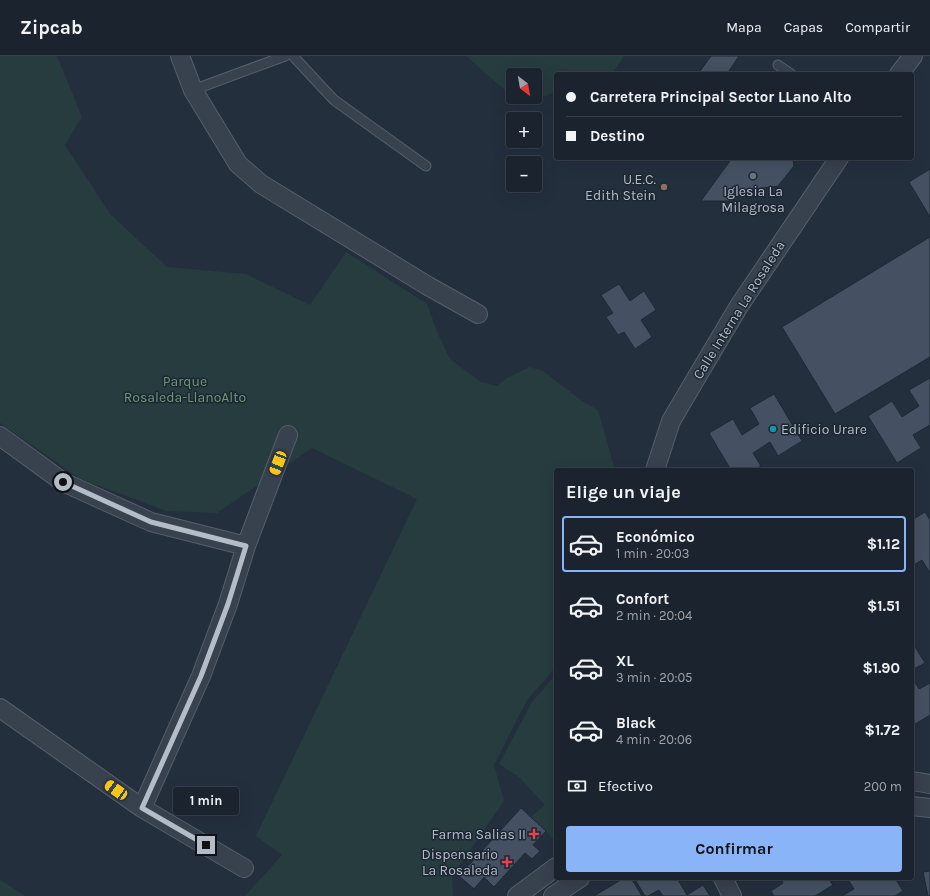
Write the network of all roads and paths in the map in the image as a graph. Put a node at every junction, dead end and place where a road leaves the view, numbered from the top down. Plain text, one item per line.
1 (180, 56) edge
2 (285, 56) edge
3 (293, 56) edge
4 (912, 56) edge
5 (778, 65) dead end
6 (788, 72) edge
7 (900, 72) edge
8 (193, 90) junction
9 (838, 160) edge
10 (426, 166) dead end
11 (478, 314) dead end
12 (288, 435) dead end
13 (0, 436) edge
14 (656, 468) edge
15 (246, 546) junction
16 (0, 708) edge
17 (914, 781) edge
18 (930, 784) edge
19 (914, 806) edge
20 (142, 808) junction
21 (930, 808) edge
22 (244, 868) dead end
23 (554, 869) edge
24 (577, 880) edge
25 (724, 880) edge
26 (517, 896) edge
27 (553, 896) edge
28 (732, 896) edge

1 - 8 street
2 - 8 lane
3 - 10 lane
4 - 7 street
5 - 6 lane
8 - 11 street
9 - 14 street, Calle Interna La Rosaleda
12 - 15 street
13 - 15 street
15 - 20 street
16 - 20 street
17 - 18 street
19 - 21 street
20 - 22 street
23 - 26 street
24 - 27 street
25 - 28 street

